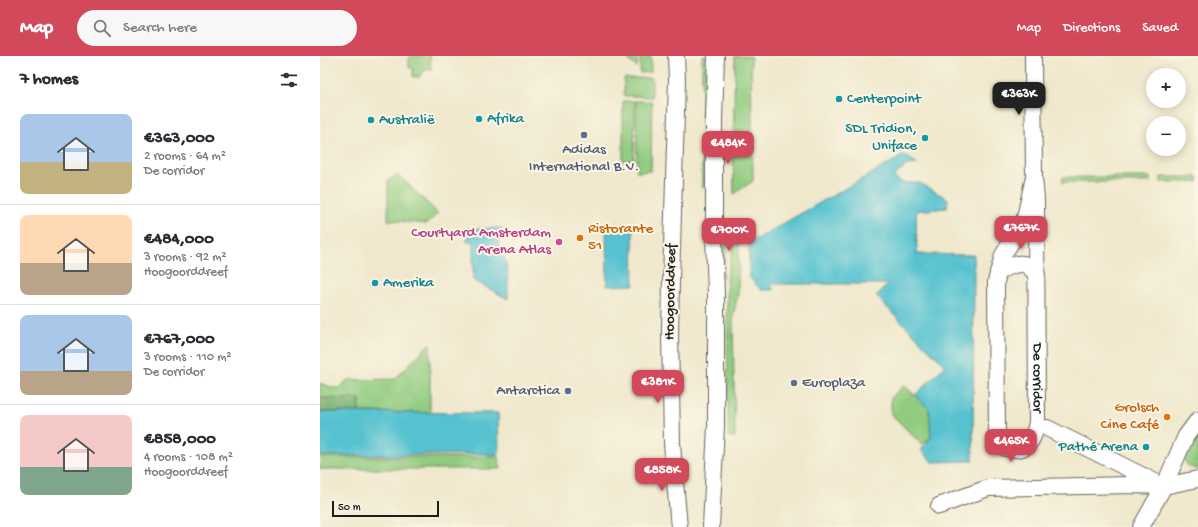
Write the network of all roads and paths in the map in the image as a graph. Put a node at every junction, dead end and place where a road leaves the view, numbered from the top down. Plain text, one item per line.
1 (676, 56) edge
2 (716, 56) edge
3 (1033, 56) edge
4 (1034, 177) junction
5 (998, 272) junction
6 (1037, 275) junction
7 (1198, 420) edge
8 (1047, 428) dead end
9 (1198, 479) edge
10 (1164, 486) junction
11 (939, 506) dead end
12 (679, 527) edge
13 (711, 527) edge
14 (1141, 527) edge

1 - 12 street, Hoogoorddreef
2 - 13 street
3 - 4 street, De corridor
4 - 5 street, De corridor
4 - 6 street, De corridor
5 - 6 street
5 - 6 street, De corridor
7 - 10 street
8 - 10 street
9 - 10 street
10 - 11 street
10 - 14 street

